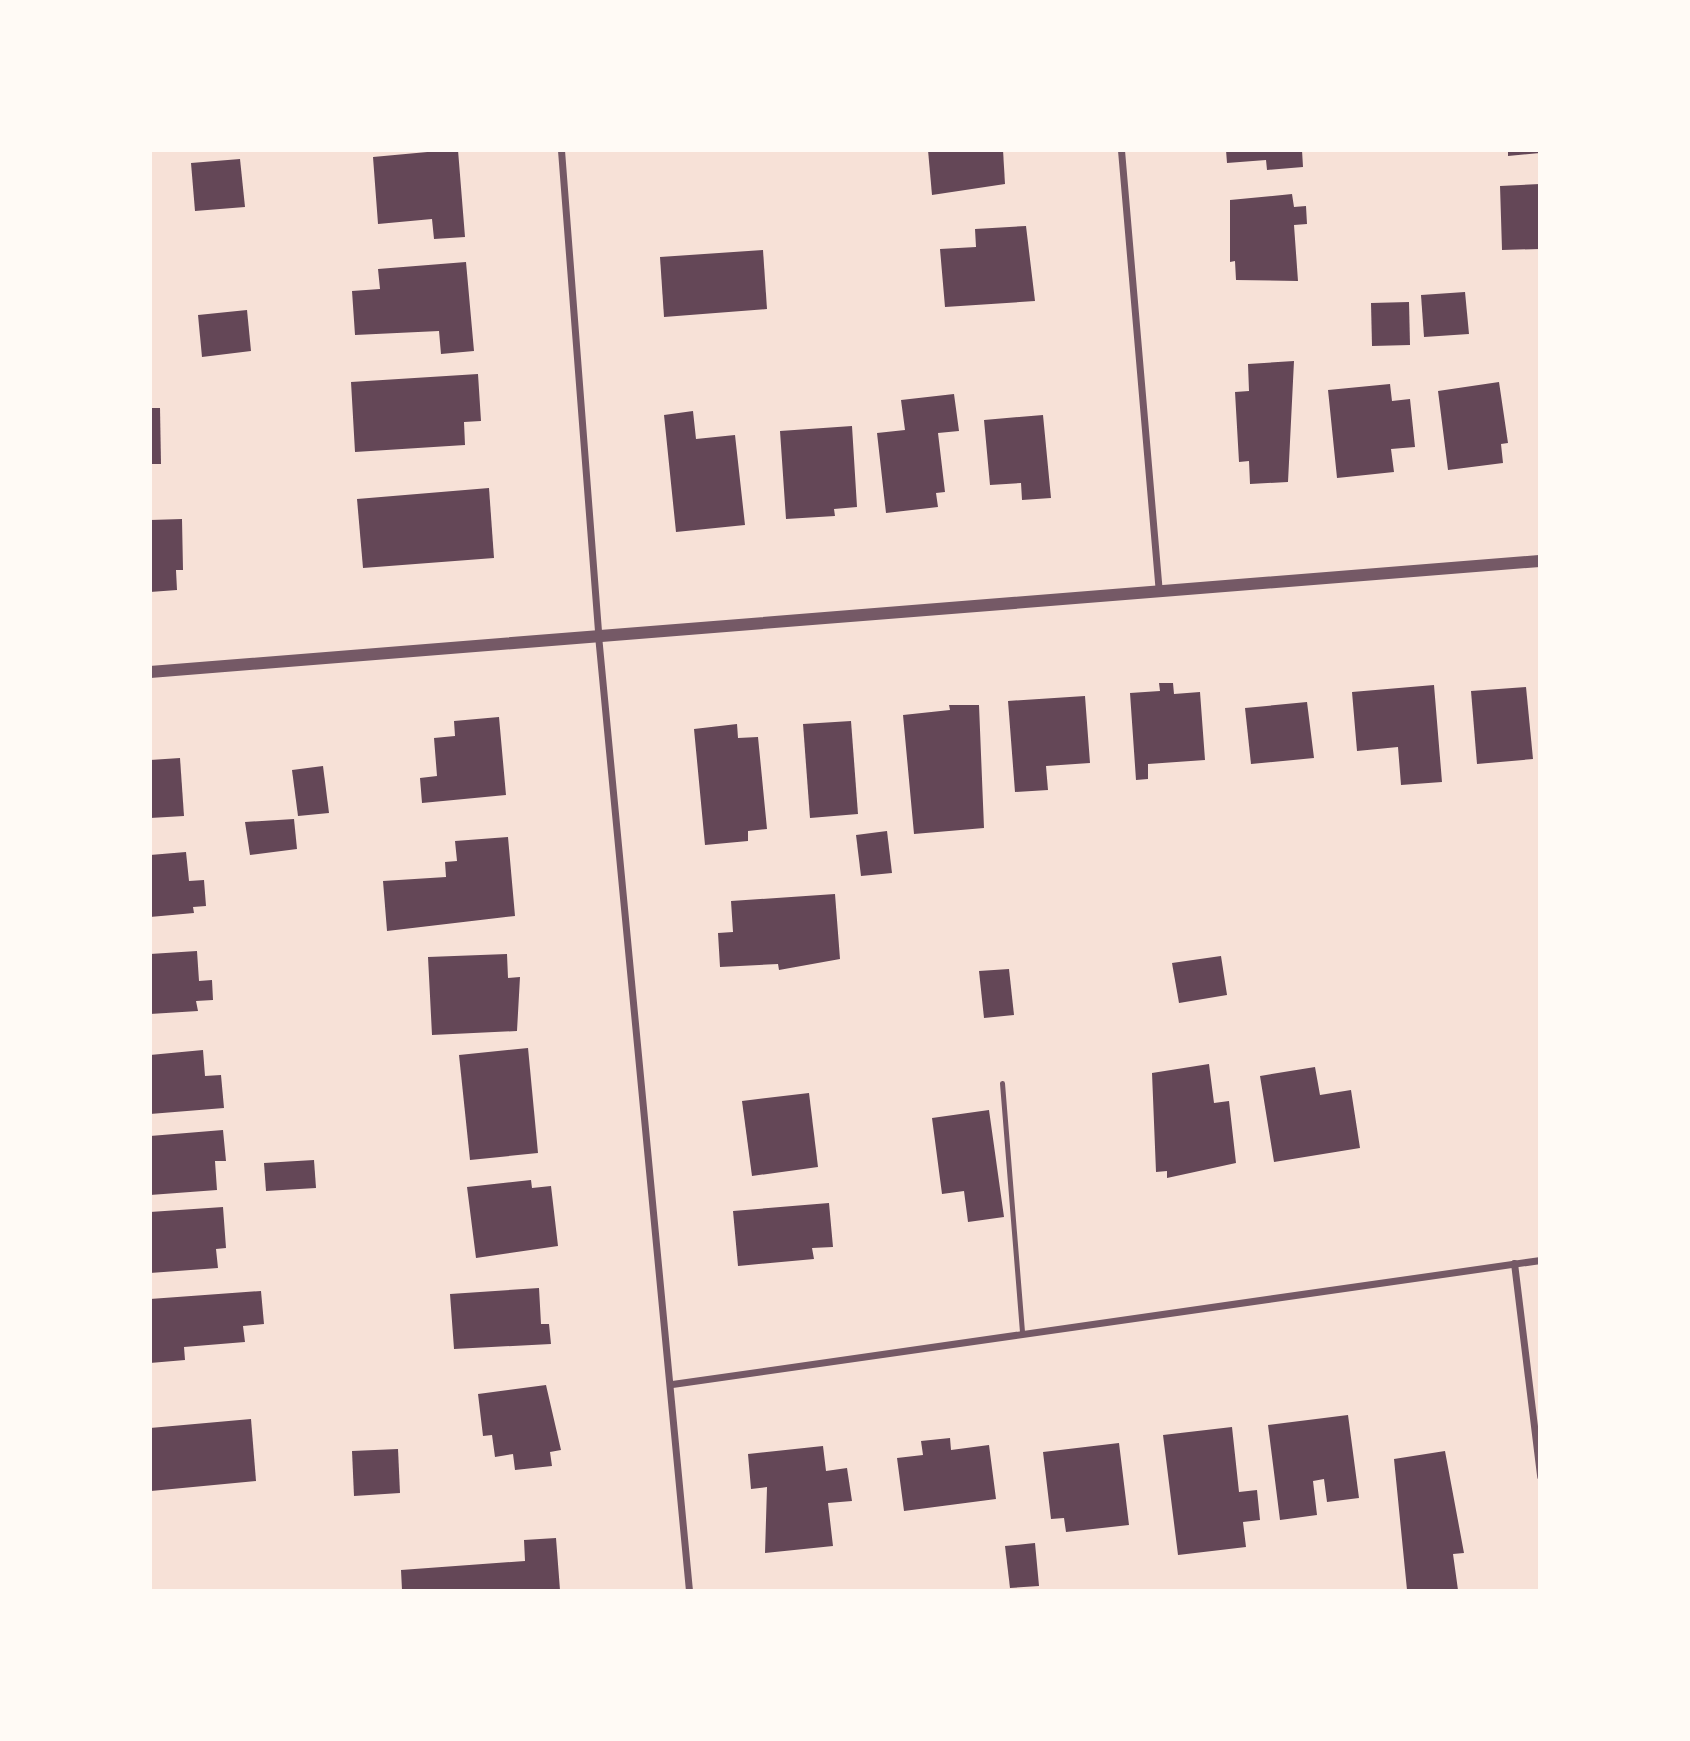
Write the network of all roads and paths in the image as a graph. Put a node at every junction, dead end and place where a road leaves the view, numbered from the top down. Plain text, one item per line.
1 (561, 150) edge
2 (1121, 150) edge
3 (1539, 561) edge
4 (1159, 591) junction
5 (598, 635) junction
6 (150, 672) edge
7 (1002, 1083) dead end
8 (1539, 1260) edge
9 (1514, 1263) junction
10 (1022, 1334) junction
11 (671, 1384) junction
12 (1539, 1476) edge
13 (690, 1591) edge

1 - 5 street
2 - 4 street
3 - 4 street
4 - 5 street
5 - 6 street
5 - 11 street
7 - 10 lane
8 - 9 street
9 - 10 street
9 - 12 street
10 - 11 street
11 - 13 street

